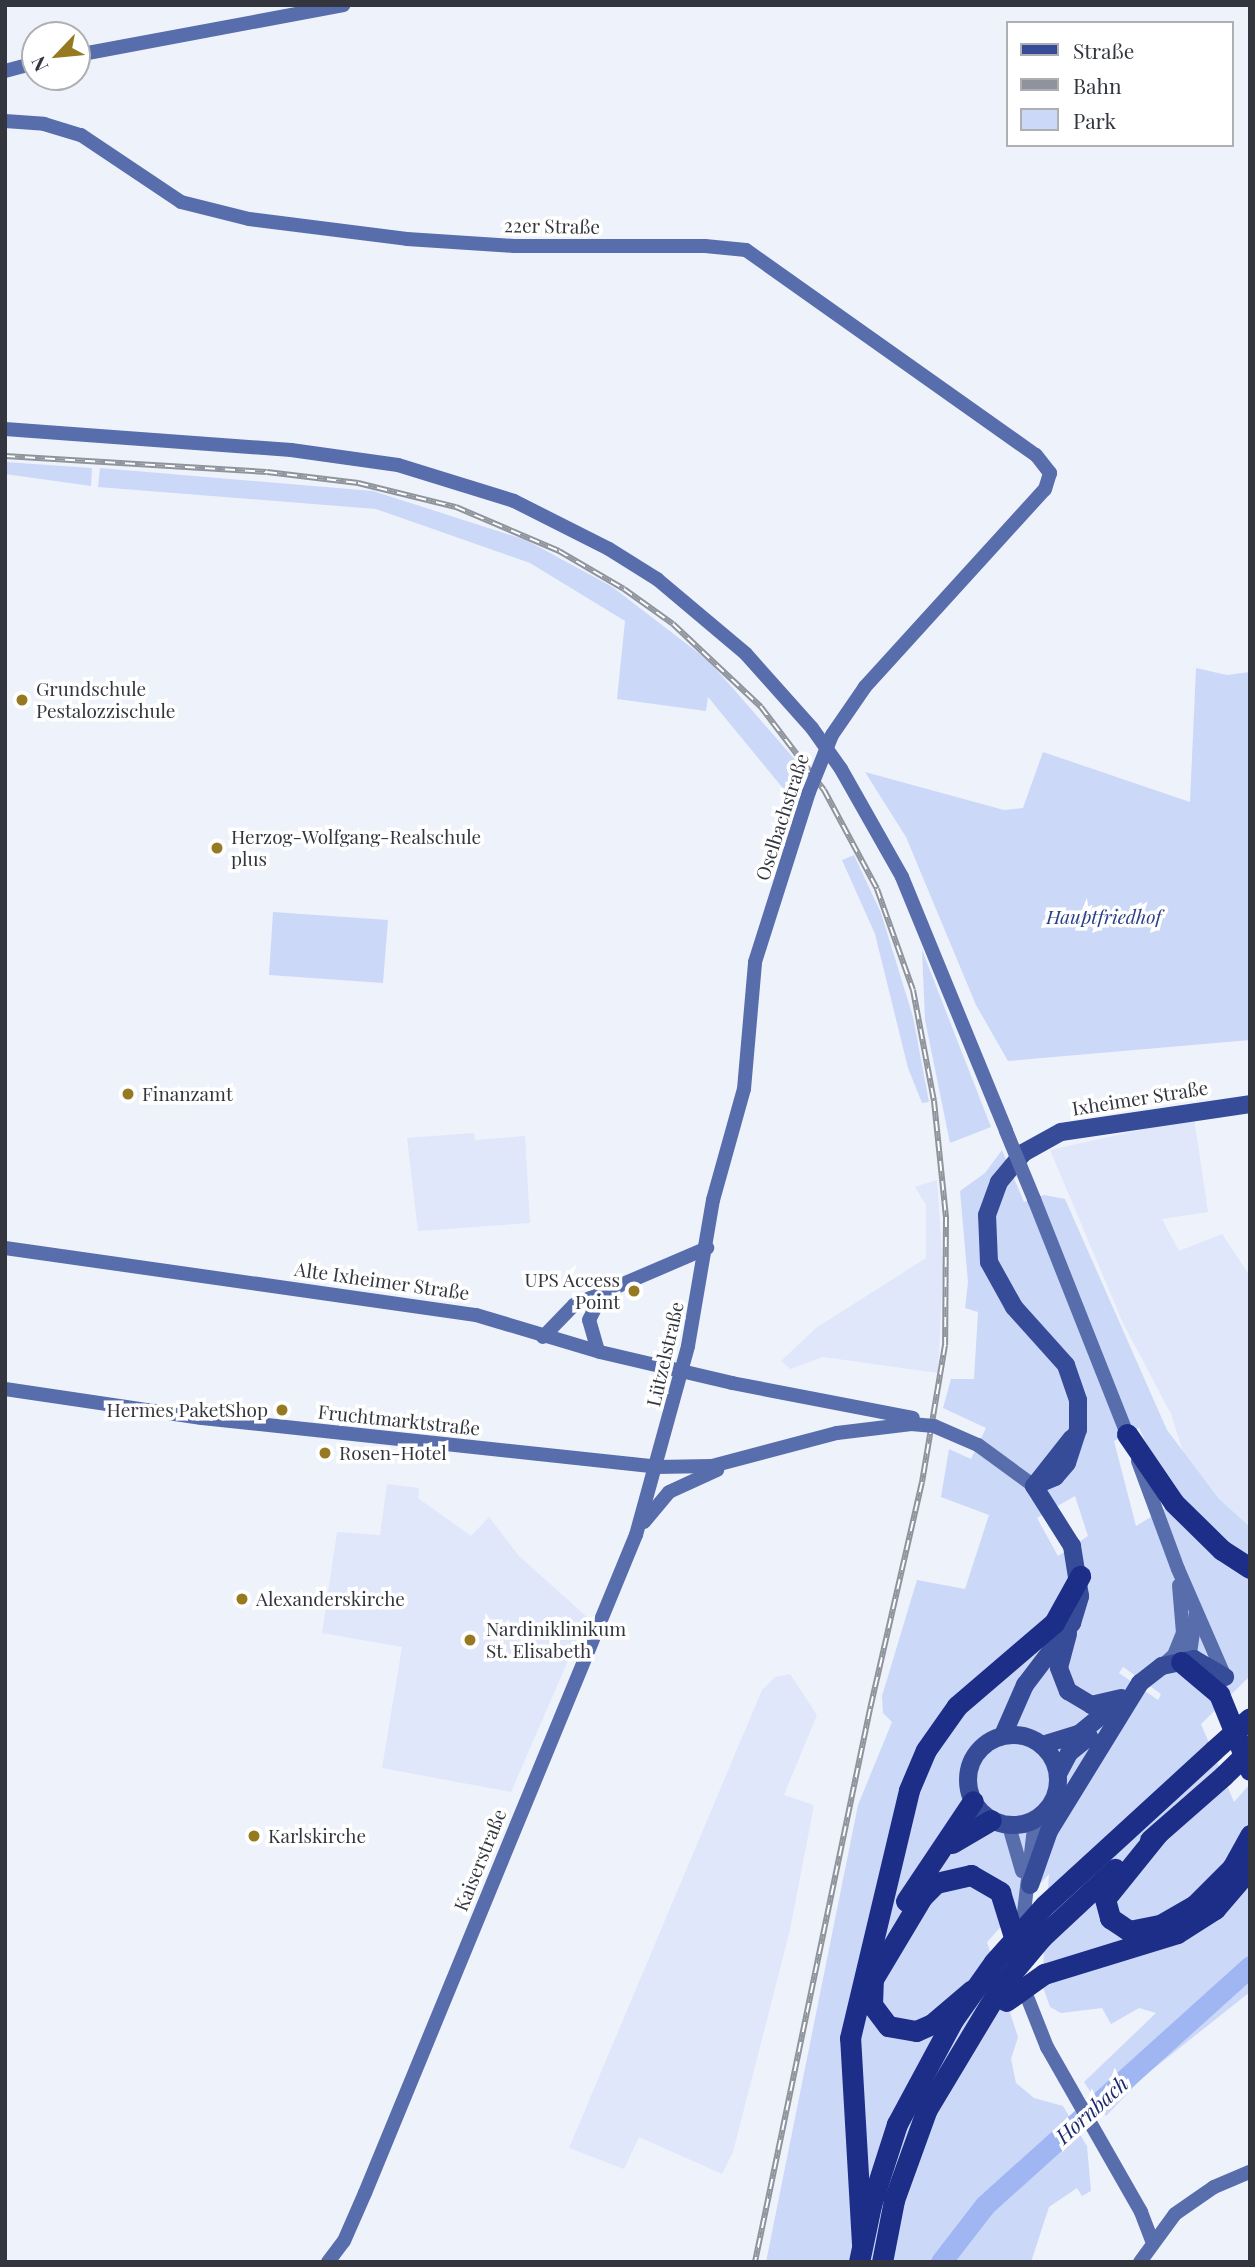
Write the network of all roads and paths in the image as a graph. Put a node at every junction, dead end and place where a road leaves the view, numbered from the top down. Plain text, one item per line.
1 (343, 5) edge
2 (91, 52) edge
3 (5, 121) edge
4 (5, 429) edge
5 (1050, 473) joint
6 (1250, 1104) edge
7 (5, 1248) edge
8 (707, 1248) junction
9 (605, 1290) junction
10 (543, 1337) junction
11 (599, 1351) junction
12 (5, 1389) edge
13 (912, 1421) junction
14 (1127, 1434) joint
15 (747, 1458) junction
16 (657, 1467) junction
17 (1034, 1486) junction
18 (1166, 1508) junction
19 (636, 1535) junction
20 (1250, 1568) edge
21 (1178, 1569) junction
22 (1080, 1576) junction
23 (1196, 1612) junction
24 (1072, 1623) junction
25 (1173, 1660) junction
26 (1033, 1675) junction
27 (1225, 1677) junction
28 (1124, 1701) junction
29 (1250, 1718) edge
30 (1250, 1730) edge
31 (1003, 1735) junction
32 (1038, 1742) junction
33 (1250, 1750) edge
34 (1250, 1770) edge
35 (1058, 1774) junction
36 (972, 1801) junction
37 (1035, 1820) junction
38 (1000, 1823) junction
39 (1159, 1832) junction
40 (1250, 1835) edge
41 (1250, 1868) edge
42 (1030, 1885) junction
43 (1024, 1914) junction
44 (897, 1939) junction
45 (1019, 1952) junction
46 (863, 1973) junction
47 (972, 1990) junction
48 (1004, 1993) junction
49 (1250, 2172) edge
50 (1152, 2241) junction
51 (861, 2253) edge
52 (328, 2262) edge
53 (882, 2262) edge
54 (1140, 2262) edge

1 - 2 main road
3 - 5 main road, 22er Straße
4 - 14 main road, bridge
5 - 8 main road, Oselbachstraße, bridge
6 - 17 main road, Ixheimer Straße
7 - 10 main road, Alte Ixheimer Straße
8 - 9 main road
8 - 16 main road, Lützelstraße
9 - 10 main road
9 - 11 main road
10 - 11 main road, Alte Ixheimer Straße
11 - 13 main road, Alte Ixheimer Straße, bridge
12 - 16 main road, Fruchtmarktstraße
13 - 15 main road
13 - 17 main road, Alte Ixheimer Straße, bridge
14 - 18 highway
15 - 16 main road, Fruchtmarktstraße
15 - 19 main road
16 - 19 main road, Kaiserstraße
17 - 22 main road
18 - 20 highway
18 - 21 main road
19 - 52 main road, Kaiserstraße
21 - 23 main road
21 - 25 main road
22 - 24 main road
22 - 46 highway
23 - 25 main road
23 - 27 main road
24 - 26 main road
24 - 28 main road
25 - 27 main road
25 - 28 main road
25 - 34 highway
26 - 31 main road
26 - 32 main road
27 - 30 highway
28 - 32 main road
28 - 35 main road
28 - 42 main road
29 - 47 highway, bridge
31 - 32 main road
31 - 36 main road
32 - 35 main road
33 - 39 highway, bridge
35 - 37 main road
36 - 38 main road
36 - 46 highway
37 - 38 main road
37 - 42 main road
38 - 43 main road
38 - 44 highway
39 - 40 highway
39 - 48 highway, bridge
41 - 48 highway, bridge
42 - 43 main road
43 - 45 main road
44 - 45 highway
44 - 47 highway
45 - 50 main road
46 - 51 highway
47 - 51 highway
48 - 53 highway
49 - 50 main road
50 - 54 main road

